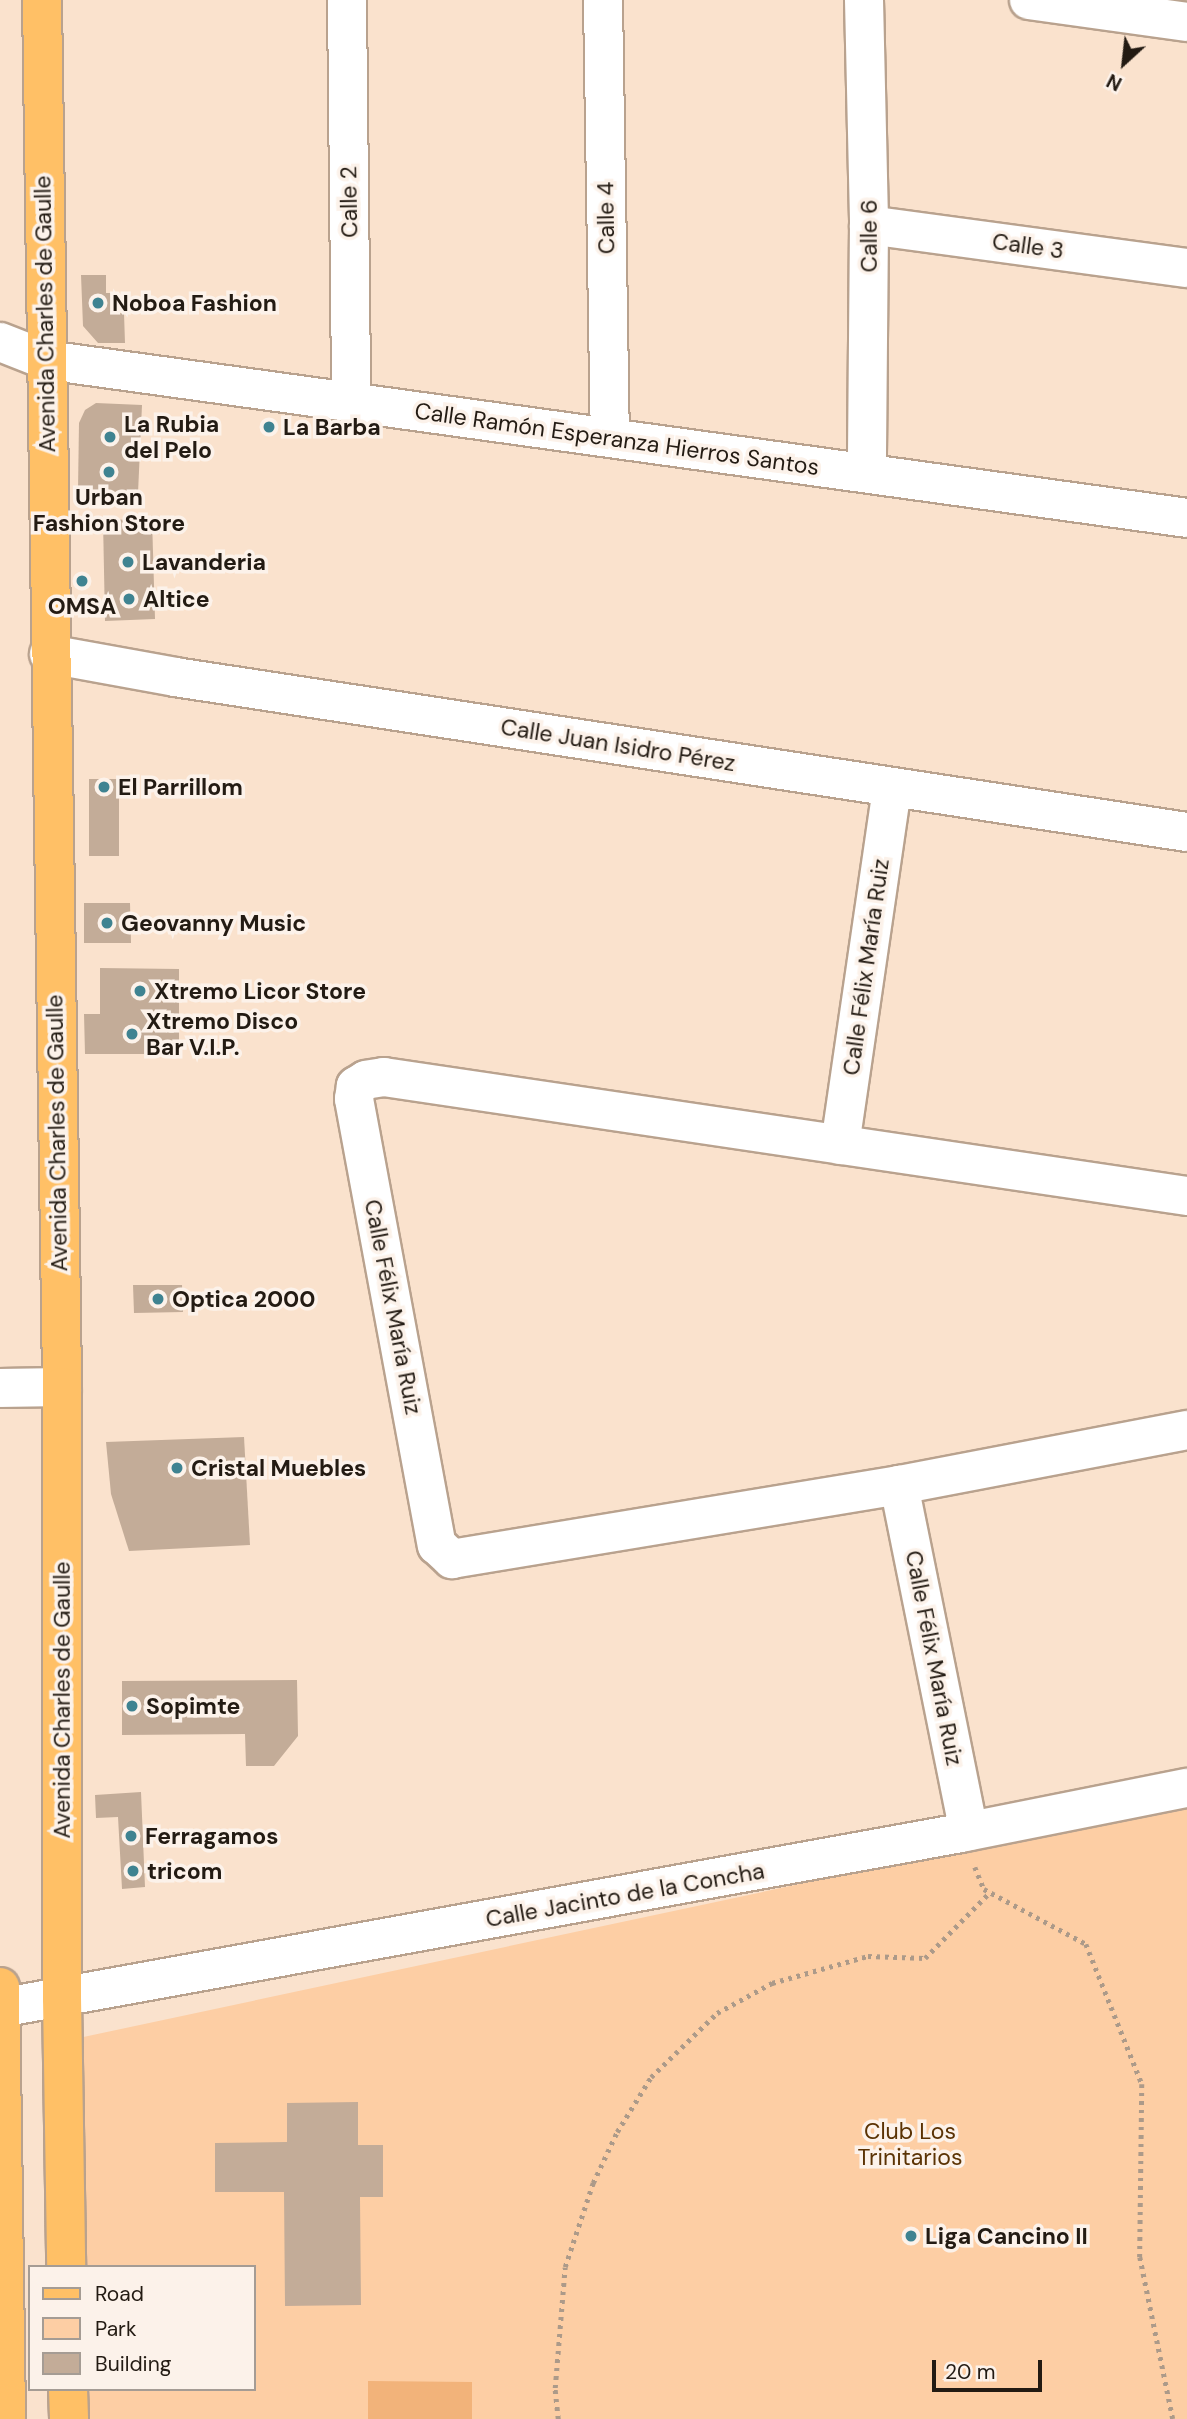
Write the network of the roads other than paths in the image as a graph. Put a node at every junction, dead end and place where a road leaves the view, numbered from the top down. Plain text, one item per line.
1 (42, 0) edge
2 (347, 0) edge
3 (603, 0) edge
4 (864, 0) edge
5 (1029, 0) edge
6 (1187, 22) edge
7 (869, 225) junction
8 (1187, 268) edge
9 (0, 342) edge
10 (46, 360) junction
11 (351, 404) junction
12 (610, 437) junction
13 (867, 472) junction
14 (1187, 518) edge
15 (49, 654) junction
16 (892, 788) junction
17 (1187, 832) edge
18 (840, 1145) junction
19 (1187, 1196) edge
20 (62, 1387) junction
21 (0, 1388) edge
22 (1187, 1430) edge
23 (899, 1485) junction
24 (1187, 1788) edge
25 (965, 1832) junction
26 (0, 1987) edge
27 (62, 1998) junction
28 (0, 2008) edge
29 (66, 2265) edge
30 (68, 2391) edge
31 (6, 2419) edge
32 (69, 2419) edge

1 - 10 main road, Avenida Charles de Gaulle
2 - 11 street, Calle 2
3 - 12 street, Calle 4
4 - 7 street, Calle 6
5 - 6 street
7 - 8 street, Calle 3
7 - 13 street, Calle 6
9 - 10 street, Calle Ramón Esperanza Hierros Santos
10 - 11 street, Calle Ramón Esperanza Hierros Santos
10 - 15 main road, Avenida Charles de Gaulle
11 - 12 street, Calle Ramón Esperanza Hierros Santos
12 - 13 street, Calle Ramón Esperanza Hierros Santos
13 - 14 street, Calle Ramón Esperanza Hierros Santos
15 - 16 street, Calle Juan Isidro Pérez
15 - 20 main road, Avenida Charles de Gaulle
16 - 17 street, Calle Juan Isidro Pérez
16 - 18 street, Calle Félix María Ruiz
18 - 19 street, Calle Félix María Ruiz
18 - 23 street, Calle Félix María Ruiz
20 - 21 street
20 - 27 main road, Avenida Charles de Gaulle
22 - 23 street, Calle Félix María Ruiz
23 - 25 street, Calle Félix María Ruiz
24 - 25 street, Calle Jacinto de la Concha
25 - 27 street, Calle Jacinto de la Concha
26 - 28 main road
27 - 28 street, Calle Jacinto de la Concha
27 - 29 main road, Avenida Charles de Gaulle
28 - 31 main road
30 - 32 main road

